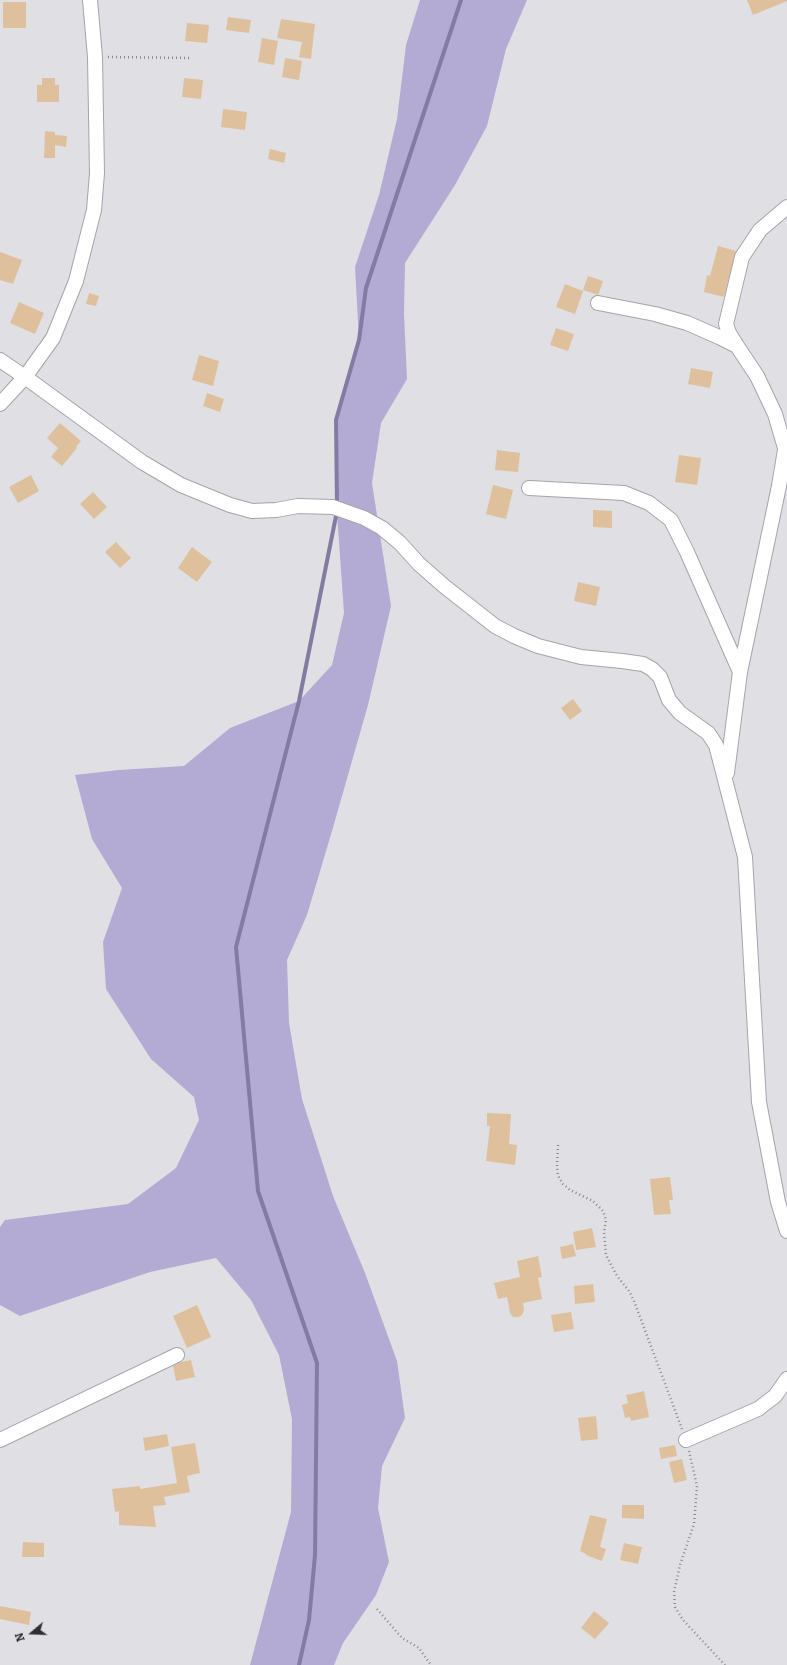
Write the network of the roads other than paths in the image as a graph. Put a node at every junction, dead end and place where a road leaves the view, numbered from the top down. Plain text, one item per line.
1 (90, 0) edge
2 (787, 207) edge
3 (598, 303) dead end
4 (737, 346) junction
5 (0, 360) edge
6 (25, 377) junction
7 (0, 404) edge
8 (786, 443) edge
9 (528, 488) dead end
10 (740, 672) junction
11 (726, 781) junction
12 (787, 1231) edge
13 (176, 1355) dead end
14 (787, 1379) edge
15 (0, 1440) edge
16 (686, 1440) road end

1 - 6 street
2 - 4 street
3 - 4 street
4 - 8 street
5 - 6 street
6 - 7 street
6 - 11 street
8 - 10 street
9 - 10 street
10 - 11 street
11 - 12 street
13 - 15 street
14 - 16 street

